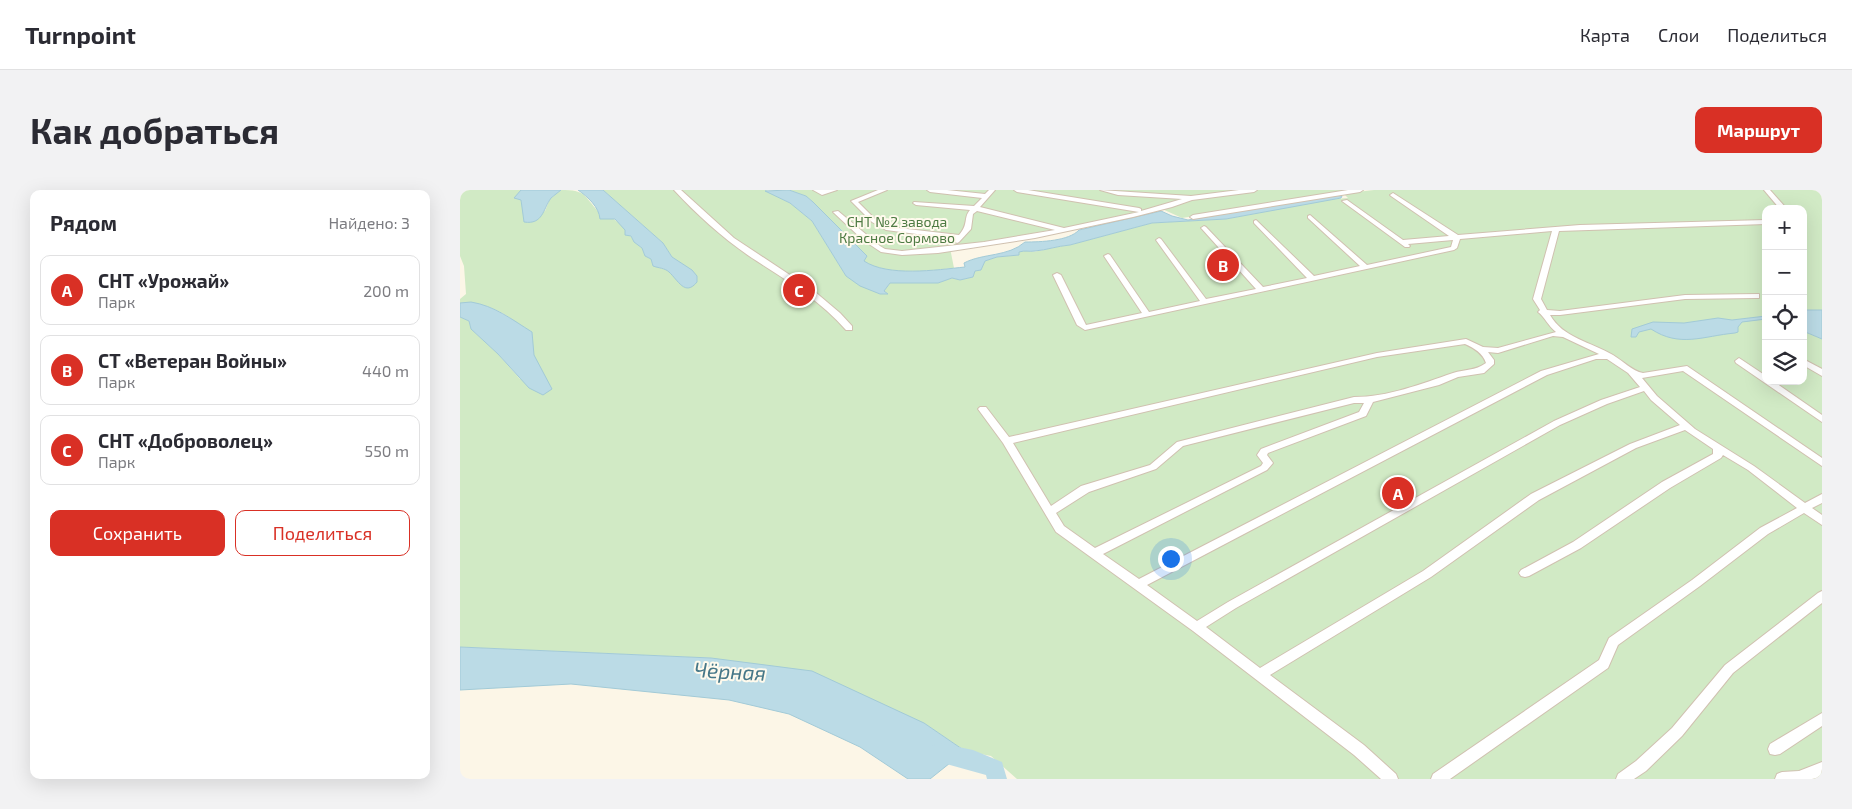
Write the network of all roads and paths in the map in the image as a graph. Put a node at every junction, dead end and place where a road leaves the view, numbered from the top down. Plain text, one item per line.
1 (677, 190) edge
2 (816, 190) edge
3 (834, 190) edge
4 (858, 190) edge
5 (884, 190) edge
6 (930, 190) edge
7 (992, 190) edge
8 (1017, 190) edge
9 (1103, 190) edge
10 (1187, 190) edge
11 (1254, 190) edge
12 (1360, 190) edge
13 (1767, 190) edge
14 (1153, 193) edge
15 (1393, 195) dead end
16 (985, 196) junction
17 (1181, 197) junction
18 (861, 198) junction
19 (1191, 198) junction
20 (1345, 200) dead end
21 (916, 203) dead end
22 (1780, 205) edge
23 (974, 208) junction
24 (836, 212) dead end
25 (1148, 212) junction
26 (1193, 217) dead end
27 (1310, 217) dead end
28 (1256, 222) dead end
29 (1762, 222) edge
30 (1204, 228) dead end
31 (1556, 229) junction
32 (1063, 230) junction
33 (960, 237) junction
34 (1457, 238) junction
35 (1158, 240) dead end
36 (1402, 242) junction
37 (956, 247) junction
38 (1108, 256) dead end
39 (1418, 256) junction
40 (1366, 268) junction
41 (1057, 275) dead end
42 (1313, 279) junction
43 (1261, 290) junction
44 (1756, 296) dead end
45 (1205, 303) junction
46 (1542, 312) junction
47 (1148, 315) junction
48 (849, 328) dead end
49 (1565, 334) junction
50 (1481, 348) junction
51 (1609, 356) junction
52 (1739, 361) dead end
53 (1807, 364) edge
54 (1822, 373) edge
55 (1633, 374) junction
56 (1762, 378) edge
57 (1772, 385) edge
58 (1645, 388) junction
59 (1370, 400) junction
60 (983, 408) dead end
61 (1822, 419) edge
62 (1687, 426) junction
63 (1007, 441) junction
64 (1718, 448) junction
65 (1822, 463) edge
66 (1822, 498) edge
67 (1805, 508) junction
68 (1050, 512) junction
69 (1822, 520) edge
70 (1095, 553) junction
71 (1525, 573) dead end
72 (1138, 585) junction
73 (1822, 596) edge
74 (1197, 627) junction
75 (1259, 675) junction
76 (1822, 719) edge
77 (1775, 749) dead end
78 (1822, 769) edge
79 (1392, 779) edge
80 (1438, 779) edge
81 (1623, 779) edge
82 (1782, 779) edge

1 - 48 street
2 - 3 street
4 - 18 street
5 - 18 street
6 - 16 street
7 - 16 street
8 - 25 street
9 - 14 street
10 - 17 street
11 - 19 street
12 - 26 street
13 - 22 street
14 - 17 street
15 - 34 street
16 - 23 street
17 - 19 street
18 - 33 street
19 - 25 street
20 - 36 street
21 - 23 street
23 - 32 street
23 - 33 street
24 - 37 street
25 - 32 street
27 - 40 street
28 - 42 street
29 - 31 street
30 - 43 street
31 - 34 street
31 - 46 street
32 - 37 street
33 - 37 street
34 - 36 street
34 - 39 street
35 - 45 street
36 - 39 street
38 - 47 street
39 - 40 street
40 - 42 street
41 - 47 street
42 - 43 street
43 - 45 street
44 - 46 street
45 - 47 street
46 - 49 street
49 - 50 street
49 - 51 street
50 - 59 street
50 - 63 street
51 - 55 street
51 - 72 street
52 - 56 street
53 - 54 street
55 - 58 street
55 - 65 street
57 - 61 street
58 - 62 street
58 - 74 street
59 - 68 street
59 - 70 street
60 - 63 street
62 - 64 street
62 - 75 street
63 - 68 street
64 - 67 street
64 - 71 street
66 - 67 street
67 - 69 street
67 - 80 street
68 - 70 street
70 - 72 street
72 - 74 street
73 - 81 street
74 - 75 street
75 - 79 street
76 - 77 street
78 - 82 street

